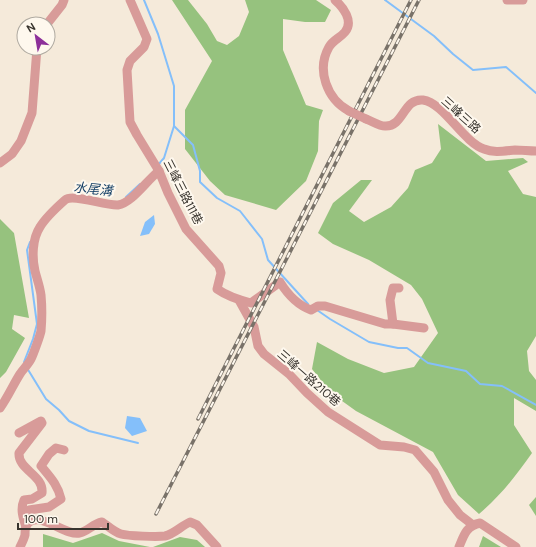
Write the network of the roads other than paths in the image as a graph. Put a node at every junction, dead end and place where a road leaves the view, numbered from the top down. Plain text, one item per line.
1 (64, 0) edge
2 (130, 0) edge
3 (335, 0) edge
4 (507, 0) edge
5 (523, 0) edge
6 (54, 16) edge
7 (36, 56) edge
8 (536, 151) edge
9 (0, 164) edge
10 (157, 168) junction
11 (399, 288) dead end
12 (239, 300) junction
13 (393, 324) junction
14 (424, 328) dead end
15 (0, 408) edge
16 (19, 433) dead end
17 (64, 450) dead end
18 (473, 525) junction
19 (26, 527) junction
20 (20, 547) edge
21 (217, 547) edge
22 (459, 547) edge
23 (516, 547) edge

1 - 6 street
2 - 10 street, 三峰三路111巷
3 - 8 street, 三峰三路, bridge
4 - 5 street
7 - 9 street
10 - 12 street, 三峰三路111巷
10 - 15 street
11 - 13 street
12 - 13 street, 三峰三路111巷
12 - 18 street, 三峰一路210巷
13 - 14 street, 三峰三路111巷
16 - 19 street
17 - 19 street
18 - 22 street
18 - 23 street
19 - 20 street
19 - 21 street

